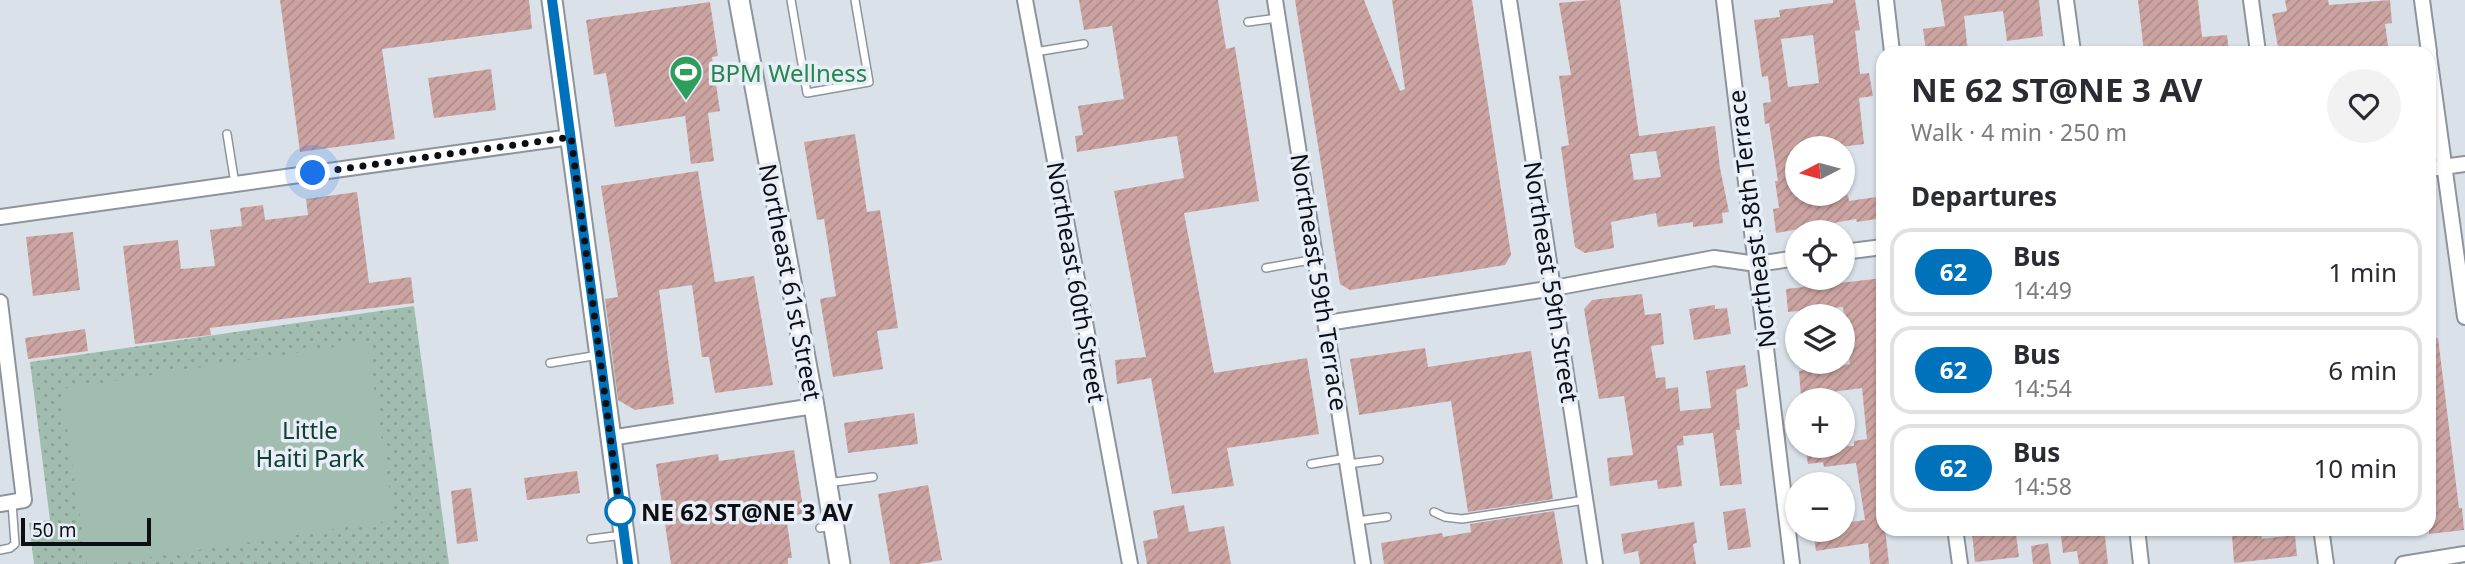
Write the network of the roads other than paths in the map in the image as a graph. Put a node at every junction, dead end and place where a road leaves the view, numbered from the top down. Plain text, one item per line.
1 (552, 0) edge
2 (739, 0) edge
3 (791, 0) edge
4 (855, 0) edge
5 (1025, 0) edge
6 (1275, 0) edge
7 (1509, 0) edge
8 (1724, 0) edge
9 (1886, 0) edge
10 (2066, 0) edge
11 (2251, 0) edge
12 (2422, 0) edge
13 (1278, 18) junction
14 (1248, 22) dead end
15 (1084, 44) dead end
16 (1891, 46) edge
17 (2072, 46) edge
18 (2257, 46) edge
19 (2428, 46) edge
20 (1035, 52) junction
21 (227, 134) dead end
22 (571, 137) junction
23 (2465, 164) edge
24 (2436, 168) edge
25 (235, 184) junction
26 (0, 216) edge
27 (1876, 248) edge
28 (1855, 250) edge
29 (1317, 259) junction
30 (1785, 260) edge
31 (1756, 264) junction
32 (1266, 268) dead end
33 (1554, 288) junction
34 (0, 302) edge
35 (2465, 317) edge
36 (1327, 323) junction
37 (600, 355) junction
38 (550, 363) dead end
39 (814, 405) junction
40 (7, 411) edge
41 (610, 438) junction
42 (1379, 460) dead end
43 (1348, 461) junction
44 (1311, 464) dead end
45 (873, 477) dead end
46 (827, 484) junction
47 (1585, 500) junction
48 (12, 502) edge
49 (1434, 512) dead end
50 (1387, 517) dead end
51 (1357, 521) junction
52 (624, 535) junction
53 (1956, 536) edge
54 (2138, 536) edge
55 (2322, 536) edge
56 (591, 539) dead end
57 (0, 550) edge
58 (2465, 554) edge
59 (628, 564) edge
60 (840, 564) edge
61 (1130, 564) edge
62 (1363, 564) edge
63 (1595, 564) edge
64 (1792, 564) edge
65 (1960, 564) edge
66 (2141, 564) edge
67 (2326, 564) edge
68 (2403, 564) edge

1 - 22 main road
2 - 39 main road, Northeast 61st Street
3 - 4 lane
5 - 20 street, Northeast 60th Street
6 - 13 street, Northeast 59th Terrace
7 - 33 street, Northeast 59th Street
8 - 31 street, Northeast 58th Terrace
9 - 16 street
10 - 17 street
11 - 18 street
12 - 19 street
13 - 14 lane
13 - 29 street, Northeast 59th Terrace
15 - 20 lane
20 - 61 street, Northeast 60th Street
21 - 25 lane
22 - 25 street
22 - 37 main road
23 - 24 street
24 - 35 street
25 - 26 street
27 - 28 street
29 - 32 lane
29 - 36 street, Northeast 59th Terrace
30 - 31 street
31 - 33 street
31 - 64 street, Northeast 58th Terrace
33 - 36 street
33 - 47 street, Northeast 59th Street
34 - 40 street
36 - 43 street, Northeast 59th Terrace
37 - 38 lane
37 - 41 main road
39 - 41 street
39 - 46 main road, Northeast 61st Street
40 - 48 street
41 - 52 main road
42 - 43 lane
43 - 44 lane
43 - 51 street, Northeast 59th Terrace
45 - 46 lane
46 - 60 main road, Northeast 61st Street
47 - 49 lane
47 - 63 street, Northeast 59th Street
48 - 57 lane
50 - 51 lane
51 - 62 street, Northeast 59th Terrace
52 - 56 lane
52 - 59 main road
53 - 65 street
54 - 66 street
55 - 67 street
58 - 68 street

